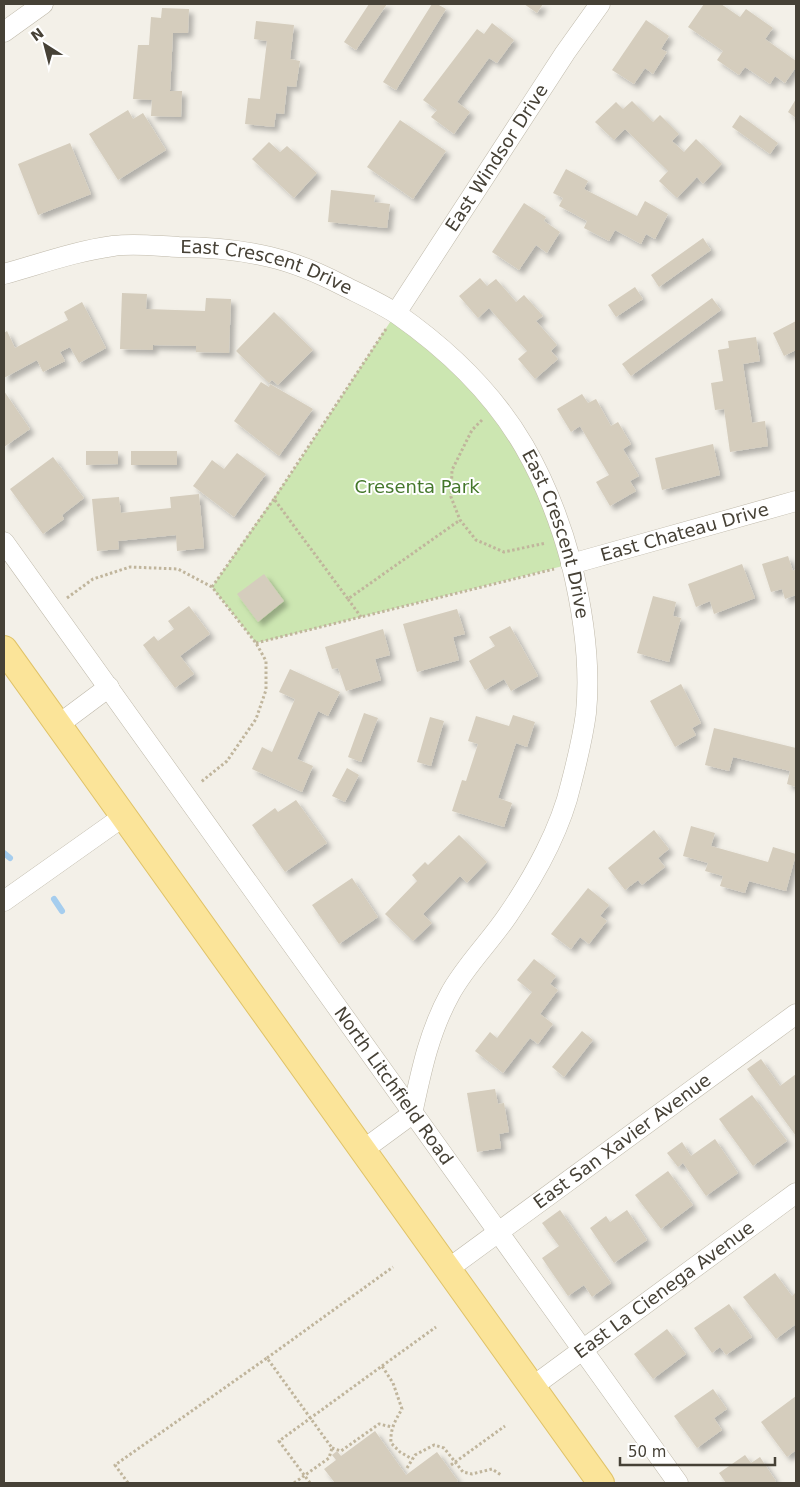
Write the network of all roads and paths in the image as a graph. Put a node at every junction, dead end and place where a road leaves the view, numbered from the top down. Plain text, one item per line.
1 (43, 4) edge
2 (600, 4) edge
3 (4, 32) edge
4 (4, 274) edge
5 (396, 313) junction
6 (496, 405) junction
7 (274, 498) junction
8 (796, 500) edge
9 (460, 520) junction
10 (564, 538) junction
11 (4, 542) edge
12 (571, 564) junction
13 (212, 588) junction
14 (348, 599) junction
15 (52, 609) junction
16 (361, 617) junction
17 (256, 643) junction
18 (4, 649) edge
19 (109, 687) junction
20 (58, 725) junction
21 (185, 794) junction
22 (124, 816) junction
23 (4, 901) edge
24 (796, 1014) edge
25 (412, 1114) junction
26 (363, 1150) junction
27 (796, 1193) edge
28 (497, 1232) junction
29 (393, 1267) dead end
30 (448, 1268) junction
31 (436, 1327) dead end
32 (582, 1349) junction
33 (267, 1358) junction
34 (382, 1366) junction
35 (532, 1386) junction
36 (310, 1418) junction
37 (505, 1426) dead end
38 (392, 1427) junction
39 (332, 1448) junction
40 (412, 1459) junction
41 (455, 1462) junction
42 (451, 1465) dead end
43 (407, 1468) dead end
44 (501, 1475) dead end
45 (304, 1476) junction
46 (128, 1483) edge
47 (294, 1483) edge
48 (310, 1483) edge
49 (602, 1483) edge
50 (678, 1483) edge

1 - 3 street
2 - 5 street, East Windsor Drive
4 - 5 street, East Crescent Drive
5 - 6 street, East Crescent Drive
5 - 7 path
6 - 9 path
6 - 10 street, East Crescent Drive
7 - 13 path
7 - 14 path
8 - 12 street, East Chateau Drive
9 - 10 path
9 - 14 path
10 - 12 street, East Crescent Drive
11 - 15 street, North Litchfield Road
12 - 16 path
12 - 25 street, East Crescent Drive
13 - 15 path
13 - 17 path
14 - 16 path
15 - 19 street, North Litchfield Road
16 - 17 path
17 - 21 path
18 - 20 main road
19 - 20 street
19 - 21 street, North Litchfield Road
20 - 22 main road
21 - 25 street, North Litchfield Road
22 - 23 street
22 - 26 main road
24 - 28 street, East San Xavier Avenue
25 - 26 street
25 - 28 street, North Litchfield Road
26 - 30 main road
27 - 32 street, East La Cienega Avenue
28 - 30 street, East San Xavier Avenue
28 - 32 street, North Litchfield Road
29 - 33 path
30 - 35 main road
31 - 34 path
32 - 35 street, East La Cienega Avenue
32 - 50 street, North Litchfield Road
33 - 36 path
33 - 46 path
34 - 36 path
34 - 38 path
35 - 49 main road
36 - 39 path
36 - 45 path
37 - 41 path
38 - 39 path
38 - 40 path
39 - 45 path
40 - 41 path
40 - 43 path
41 - 42 path
41 - 44 path
45 - 47 path
45 - 48 path

